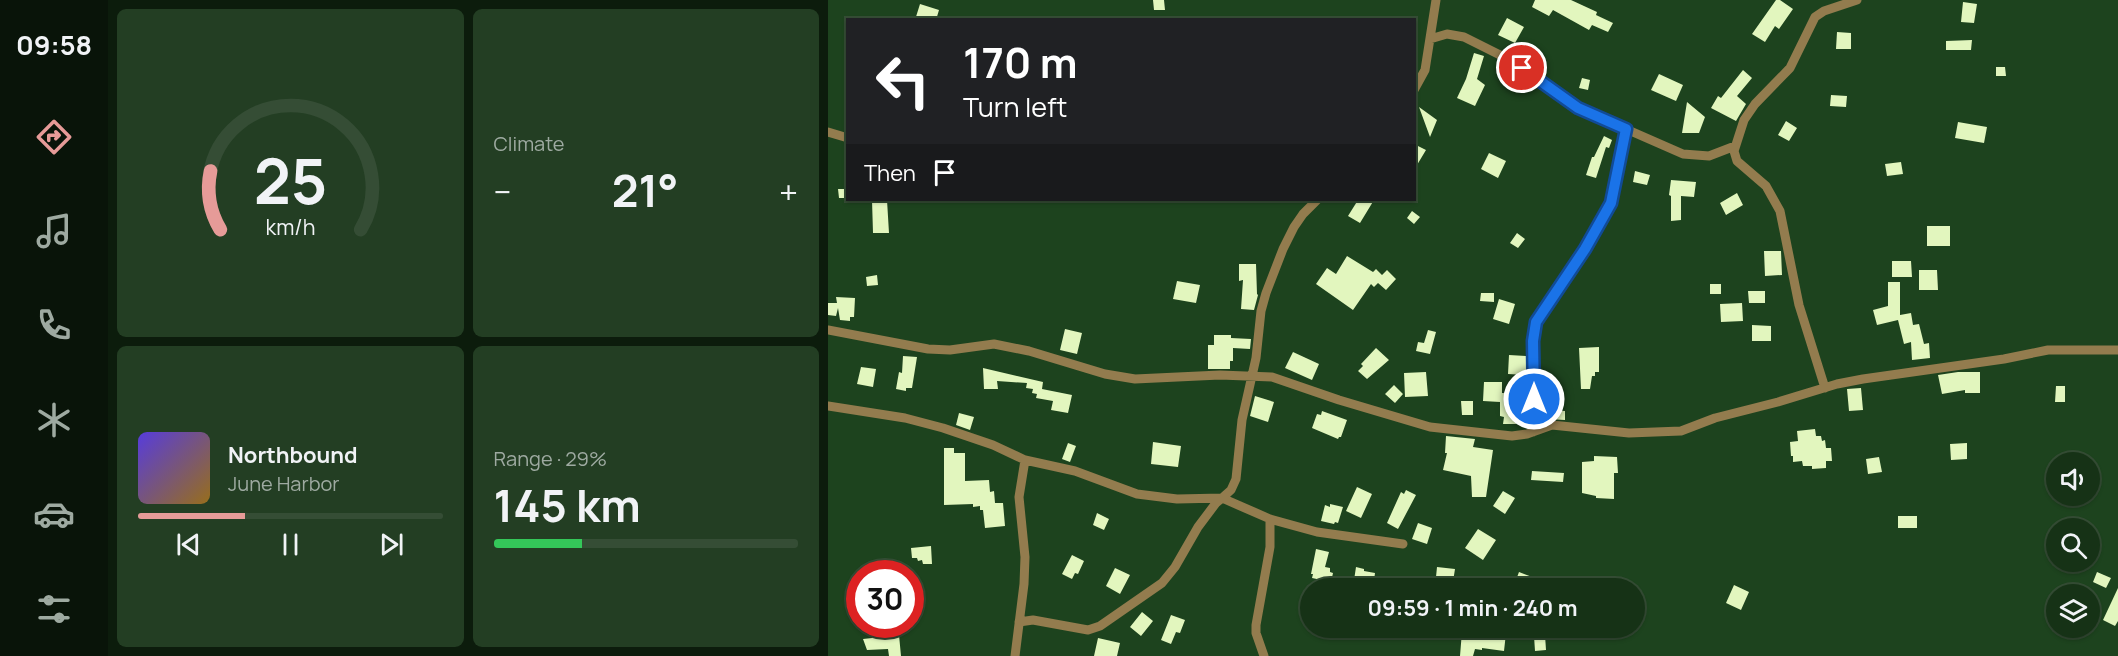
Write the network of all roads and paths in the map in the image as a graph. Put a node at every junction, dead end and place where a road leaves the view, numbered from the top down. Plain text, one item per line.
1 (1436, 0) edge
2 (1822, 0) edge
3 (1857, 0) edge
4 (1824, 11) junction
5 (1431, 39) junction
6 (1416, 86) edge
7 (1626, 129) junction
8 (828, 132) edge
9 (846, 137) edge
10 (1735, 146) junction
11 (1316, 201) edge
12 (828, 330) edge
13 (2118, 350) edge
14 (1250, 376) junction
15 (1825, 388) junction
16 (828, 406) edge
17 (1533, 432) junction
18 (1025, 460) junction
19 (1222, 498) junction
20 (1270, 519) junction
21 (1403, 544) dead end
22 (1019, 622) junction
23 (1015, 656) edge
24 (1264, 656) edge

1 - 5 street
2 - 4 street
3 - 4 street
4 - 10 street
5 - 6 street
5 - 7 street
7 - 10 street
7 - 17 street
8 - 9 street
10 - 15 street
11 - 14 street
12 - 14 street
13 - 15 street
14 - 17 street
14 - 19 street
15 - 17 street
16 - 18 street
18 - 19 street
18 - 22 street
19 - 20 street
19 - 22 street
20 - 21 street
20 - 24 street
22 - 23 street

